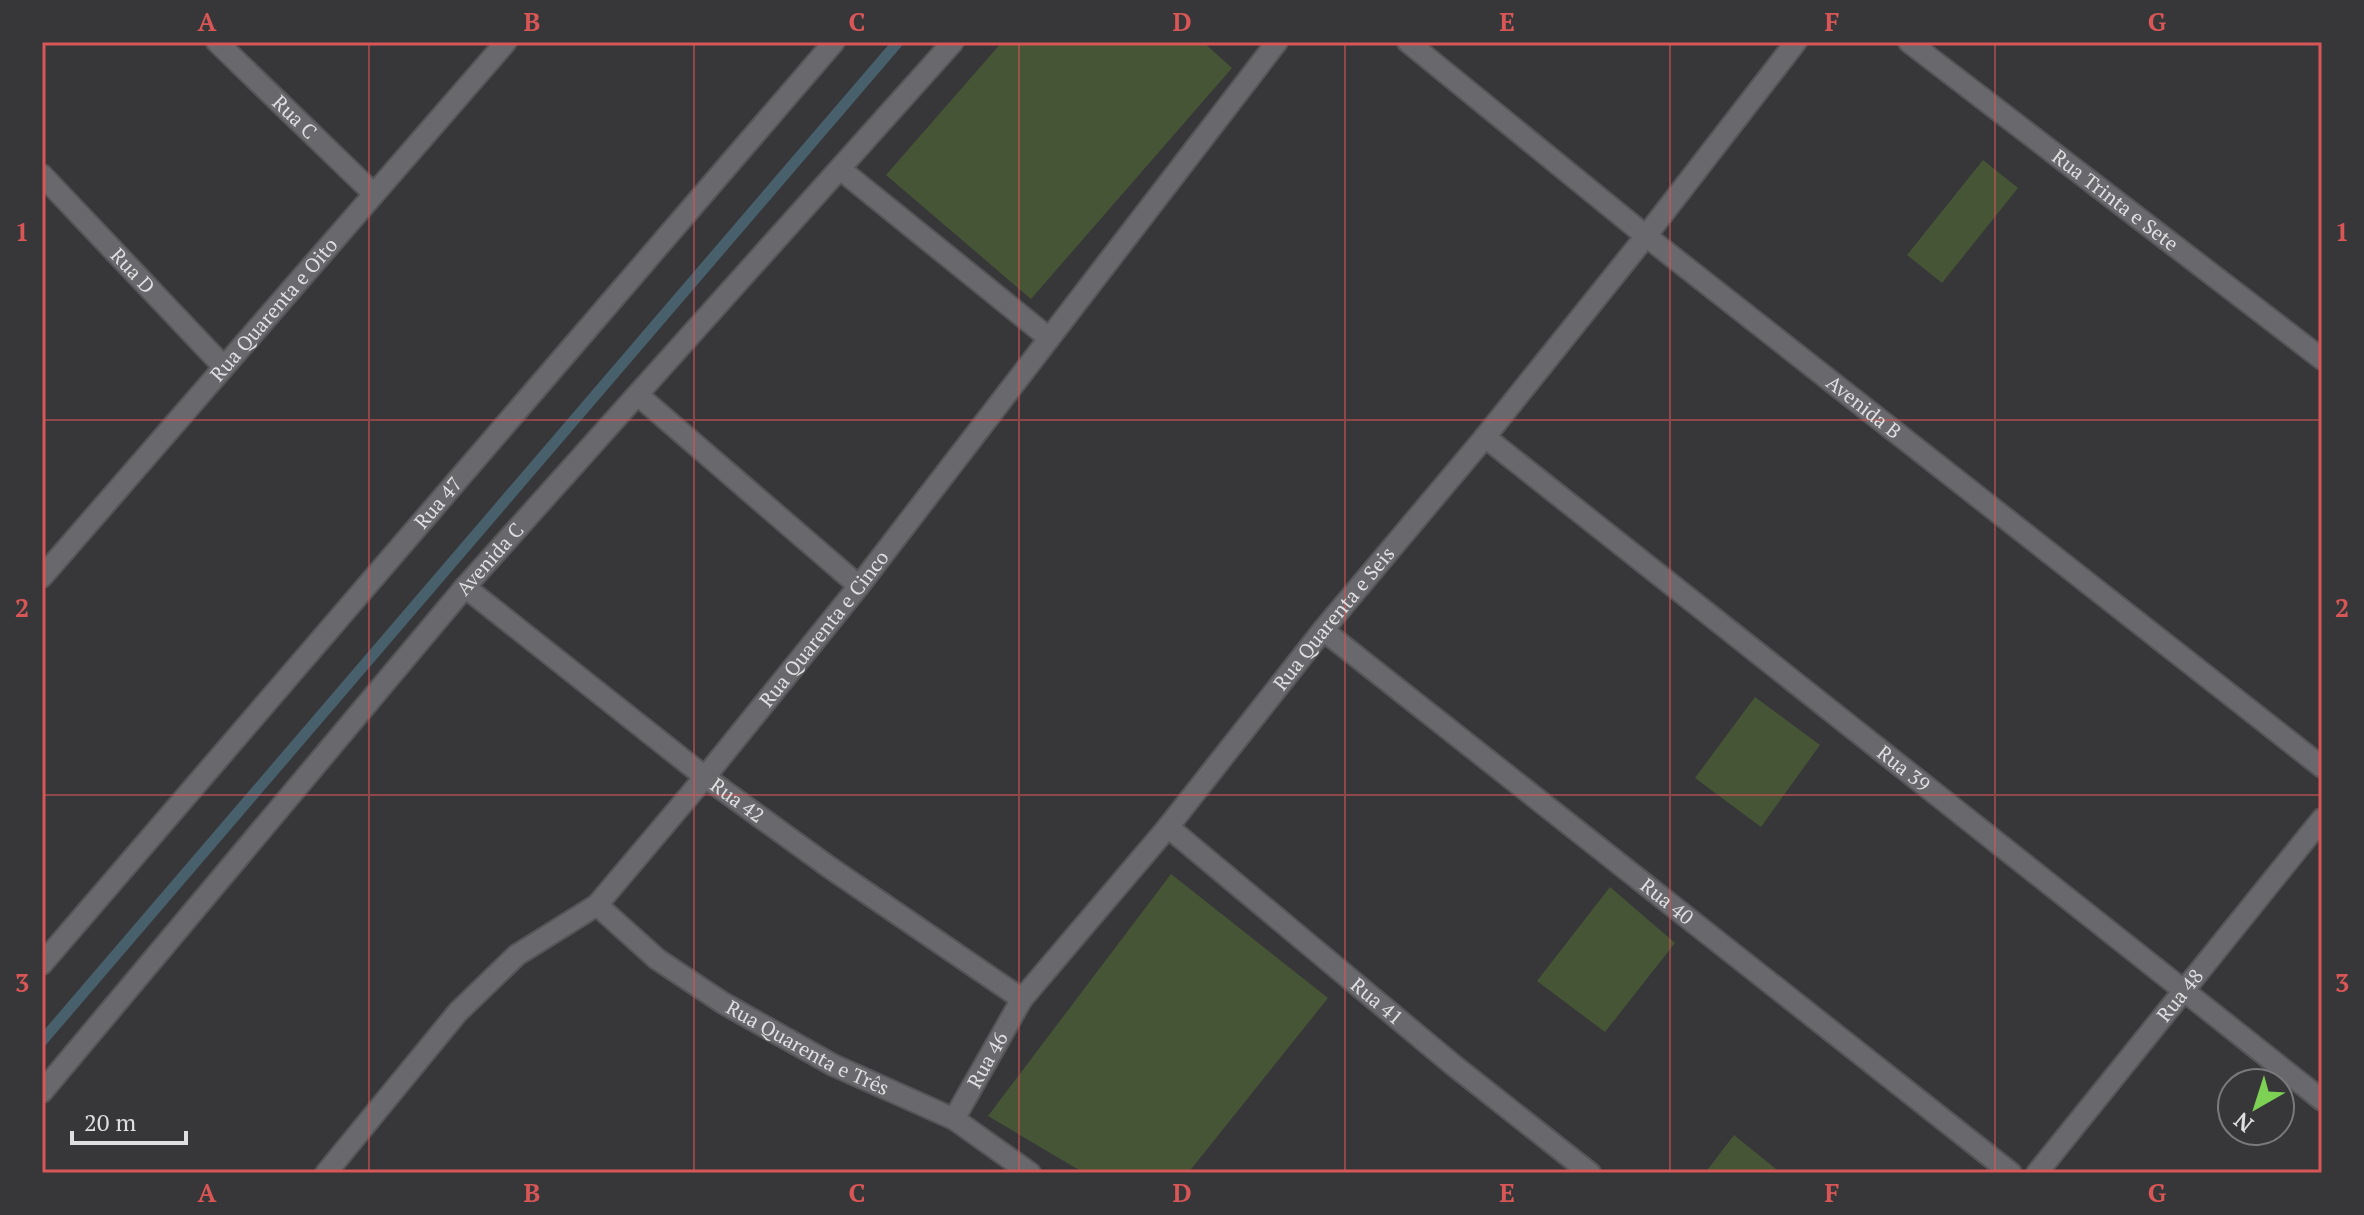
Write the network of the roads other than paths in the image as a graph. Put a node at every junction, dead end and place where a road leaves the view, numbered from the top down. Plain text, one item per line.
1 (217, 42) edge
2 (506, 42) edge
3 (834, 42) edge
4 (953, 42) edge
5 (1277, 42) edge
6 (1408, 42) edge
7 (1796, 42) edge
8 (1909, 42) edge
9 (840, 169) junction
10 (42, 175) edge
11 (373, 193) junction
12 (1646, 236) junction
13 (1049, 338) junction
14 (2322, 359) edge
15 (222, 365) junction
16 (639, 396) junction
17 (1485, 437) junction
18 (42, 577) edge
19 (859, 586) junction
20 (465, 587) junction
21 (1323, 630) junction
22 (2322, 767) edge
23 (705, 777) junction
24 (2322, 819) edge
25 (1168, 827) junction
26 (597, 905) junction
27 (42, 964) edge
28 (2184, 988) junction
29 (1022, 999) junction
30 (42, 1092) edge
31 (2322, 1100) edge
32 (954, 1119) junction
33 (326, 1173) edge
34 (1030, 1173) edge
35 (1590, 1173) edge
36 (2011, 1173) edge
37 (2037, 1173) edge

1 - 11 street, Rua C
2 - 11 street, Rua Quarenta e Oito
3 - 27 street, Rua 47
4 - 9 street, Avenida C
5 - 13 street, Rua Quarenta e Cinco
6 - 12 street, Avenida B
7 - 12 street, Rua Quarenta e Seis
8 - 14 street, Rua Trinta e Sete
9 - 13 street
9 - 16 street, Avenida C
10 - 15 street, Rua D
11 - 15 street, Rua Quarenta e Oito
12 - 17 street, Rua Quarenta e Seis
12 - 22 street, Avenida B
13 - 19 street, Rua Quarenta e Cinco
15 - 18 street, Rua Quarenta e Oito
16 - 19 street
16 - 20 street, Avenida C
17 - 21 street, Rua Quarenta e Seis
17 - 28 street, Rua 39
19 - 23 street, Rua Quarenta e Cinco
20 - 23 street, Rua 42
20 - 30 street, Avenida C
21 - 25 street, Rua Quarenta e Seis
21 - 36 street, Rua 40
23 - 26 street, Rua Quarenta e Cinco
23 - 29 street, Rua 42
24 - 28 street, Rua 48
25 - 29 street, Rua Quarenta e Seis
25 - 35 street, Rua 41
26 - 32 street, Rua Quarenta e Três
26 - 33 street, Rua Quarenta e Cinco
28 - 31 street, Rua 39
28 - 37 street, Rua 48
29 - 32 street, Rua 46
32 - 34 street, Rua Quarenta e Três

